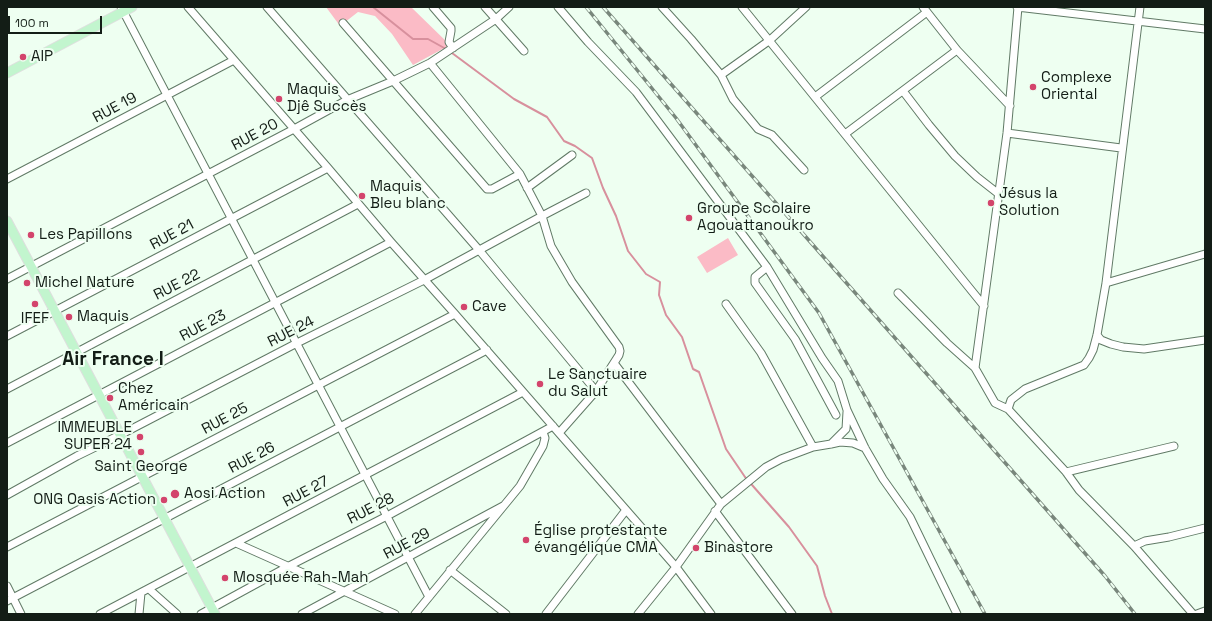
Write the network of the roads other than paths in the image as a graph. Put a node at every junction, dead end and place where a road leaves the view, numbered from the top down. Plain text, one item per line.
1 (132, 7) edge
2 (188, 7) edge
3 (267, 7) edge
4 (433, 7) edge
5 (485, 7) edge
6 (509, 7) edge
7 (558, 7) edge
8 (662, 7) edge
9 (742, 7) edge
10 (806, 7) edge
11 (1017, 7) edge
12 (1140, 7) edge
13 (925, 9) edge
14 (122, 10) edge
15 (496, 19) junction
16 (1138, 21) junction
17 (343, 23) dead end
18 (1205, 29) edge
19 (770, 40) junction
20 (453, 48) junction
21 (957, 50) junction
22 (524, 51) dead end
23 (234, 60) junction
24 (430, 63) junction
25 (7, 73) edge
26 (721, 75) junction
27 (393, 81) junction
28 (903, 91) junction
29 (167, 95) junction
30 (815, 97) junction
31 (347, 100) junction
32 (1010, 106) junction
33 (294, 129) junction
34 (1007, 133) junction
35 (845, 134) junction
36 (1121, 148) junction
37 (572, 155) dead end
38 (328, 168) junction
39 (804, 170) dead end
40 (208, 174) junction
41 (520, 174) junction
42 (7, 179) edge
43 (527, 188) junction
44 (586, 193) dead end
45 (1000, 195) junction
46 (358, 204) junction
47 (542, 216) junction
48 (232, 218) junction
49 (7, 221) edge
50 (391, 242) junction
51 (479, 250) junction
52 (1205, 254) edge
53 (253, 260) junction
54 (31, 267) junction
55 (767, 267) junction
56 (7, 279) edge
57 (424, 280) junction
58 (1106, 283) junction
59 (898, 293) dead end
60 (275, 303) junction
61 (726, 304) dead end
62 (984, 306) junction
63 (55, 311) junction
64 (455, 314) junction
65 (1097, 335) junction
66 (7, 336) edge
67 (1205, 340) edge
68 (297, 343) junction
69 (487, 350) junction
70 (76, 352) junction
71 (614, 363) junction
72 (975, 368) junction
73 (318, 385) junction
74 (7, 389) edge
75 (596, 391) junction
76 (524, 392) junction
77 (99, 395) junction
78 (1008, 409) junction
79 (847, 410) junction
80 (836, 415) dead end
81 (553, 426) junction
82 (340, 427) junction
83 (543, 432) junction
84 (559, 433) junction
85 (120, 436) junction
86 (7, 443) edge
87 (831, 444) junction
88 (1174, 446) dead end
89 (813, 447) junction
90 (865, 448) junction
91 (1066, 472) junction
92 (365, 475) junction
93 (142, 477) junction
94 (7, 495) edge
95 (721, 504) junction
96 (503, 506) junction
97 (626, 510) junction
98 (715, 511) junction
99 (387, 516) junction
100 (164, 519) junction
101 (1205, 528) edge
102 (236, 543) junction
103 (1134, 546) junction
104 (7, 547) edge
105 (408, 558) junction
106 (289, 566) junction
107 (190, 567) junction
108 (676, 567) junction
109 (450, 570) junction
110 (7, 586) edge
111 (149, 588) junction
112 (345, 592) junction
113 (141, 593) junction
114 (429, 597) junction
115 (10, 599) edge
116 (213, 611) edge
117 (1205, 611) edge
118 (21, 614) edge
119 (100, 614) edge
120 (139, 614) edge
121 (177, 614) edge
122 (201, 614) edge
123 (302, 614) edge
124 (393, 614) edge
125 (415, 614) edge
126 (506, 614) edge
127 (546, 614) edge
128 (638, 614) edge
129 (711, 614) edge
130 (792, 614) edge
131 (957, 614) edge
132 (1193, 614) edge
133 (1197, 614) edge

1 - 14 main road
2 - 23 street
3 - 31 street
4 - 20 street
5 - 15 street
6 - 15 street, RUE 20
7 - 55 street
8 - 26 street
9 - 19 street
10 - 19 street
11 - 16 street
11 - 32 street
12 - 16 street
13 - 21 street
13 - 30 street
14 - 25 main road
14 - 29 street
15 - 20 street, RUE 20
15 - 22 street
16 - 18 street
16 - 36 street
17 - 27 street
19 - 26 street
19 - 30 street
20 - 24 street, RUE 20
21 - 28 street
21 - 32 street
23 - 29 street, RUE 19
23 - 33 street
24 - 27 street, RUE 20
24 - 41 street
26 - 39 street
27 - 31 street, RUE 20
27 - 41 street
28 - 35 street
28 - 45 street
29 - 40 street
29 - 42 street, RUE 19
30 - 35 street
31 - 33 street, RUE 20
31 - 51 street
32 - 34 street
33 - 38 street
33 - 40 street, RUE 20
34 - 36 street
34 - 45 street
35 - 62 street
36 - 58 street
37 - 43 street
38 - 46 street
38 - 48 street, RUE 21
40 - 48 street
40 - 54 street, RUE 20
41 - 43 street
43 - 47 street
44 - 47 street, RUE 24
45 - 62 street
46 - 50 street
46 - 53 street, RUE 22
47 - 51 street, RUE 24
47 - 71 street
48 - 53 street
48 - 63 street, RUE 21
49 - 54 main road
50 - 57 street
50 - 60 street, RUE 23
51 - 57 street, RUE 24
51 - 75 street
52 - 58 street
53 - 60 street
53 - 70 street, RUE 22
54 - 56 street, RUE 20
54 - 63 main road
55 - 79 street
55 - 80 street
57 - 64 street
57 - 68 street, RUE 24
58 - 65 street
59 - 72 street
60 - 68 street
60 - 77 street, RUE 23
61 - 89 street
62 - 72 street
63 - 66 street, RUE 21
63 - 70 main road
64 - 69 street
64 - 73 street, RUE 25
65 - 67 street
65 - 78 street
68 - 73 street
68 - 85 street, RUE 24
69 - 76 street
69 - 82 street, RUE 26
70 - 74 street, RUE 22
70 - 77 main road
71 - 75 street
71 - 95 street
72 - 78 street
73 - 82 street
73 - 93 street, RUE 25
75 - 84 street
76 - 81 street
76 - 92 street, RUE 27
77 - 85 main road
77 - 86 street, RUE 23
78 - 91 street
79 - 87 street
79 - 90 street
81 - 83 street, RUE 28
81 - 84 street
82 - 92 street
82 - 100 street, RUE 26
83 - 96 street
83 - 99 street, RUE 28
84 - 97 street
85 - 93 main road
85 - 94 street, RUE 24
87 - 89 street
87 - 90 street
88 - 91 street
89 - 95 street
90 - 131 street
91 - 103 street
92 - 99 street
92 - 102 street, RUE 27
93 - 100 main road
93 - 104 street, RUE 25
95 - 98 street
96 - 105 street, RUE 29
96 - 109 street
97 - 108 street
97 - 127 street
98 - 108 street
98 - 130 street
99 - 105 street
99 - 106 street, RUE 28
100 - 107 main road
100 - 115 street, RUE 26
101 - 103 street
102 - 106 street
102 - 107 street, RUE 27
103 - 132 street
105 - 112 street, RUE 29
105 - 114 street
106 - 112 street
106 - 116 street, RUE 28
107 - 111 street, RUE 27
107 - 116 main road
108 - 128 street
108 - 129 street
109 - 114 street
109 - 126 street
110 - 115 street
111 - 113 street, RUE 27
111 - 121 street
112 - 123 street, RUE 29
112 - 124 street
113 - 119 street, RUE 27
113 - 120 street
114 - 125 street
115 - 118 street
116 - 122 street, RUE 28
117 - 133 street

